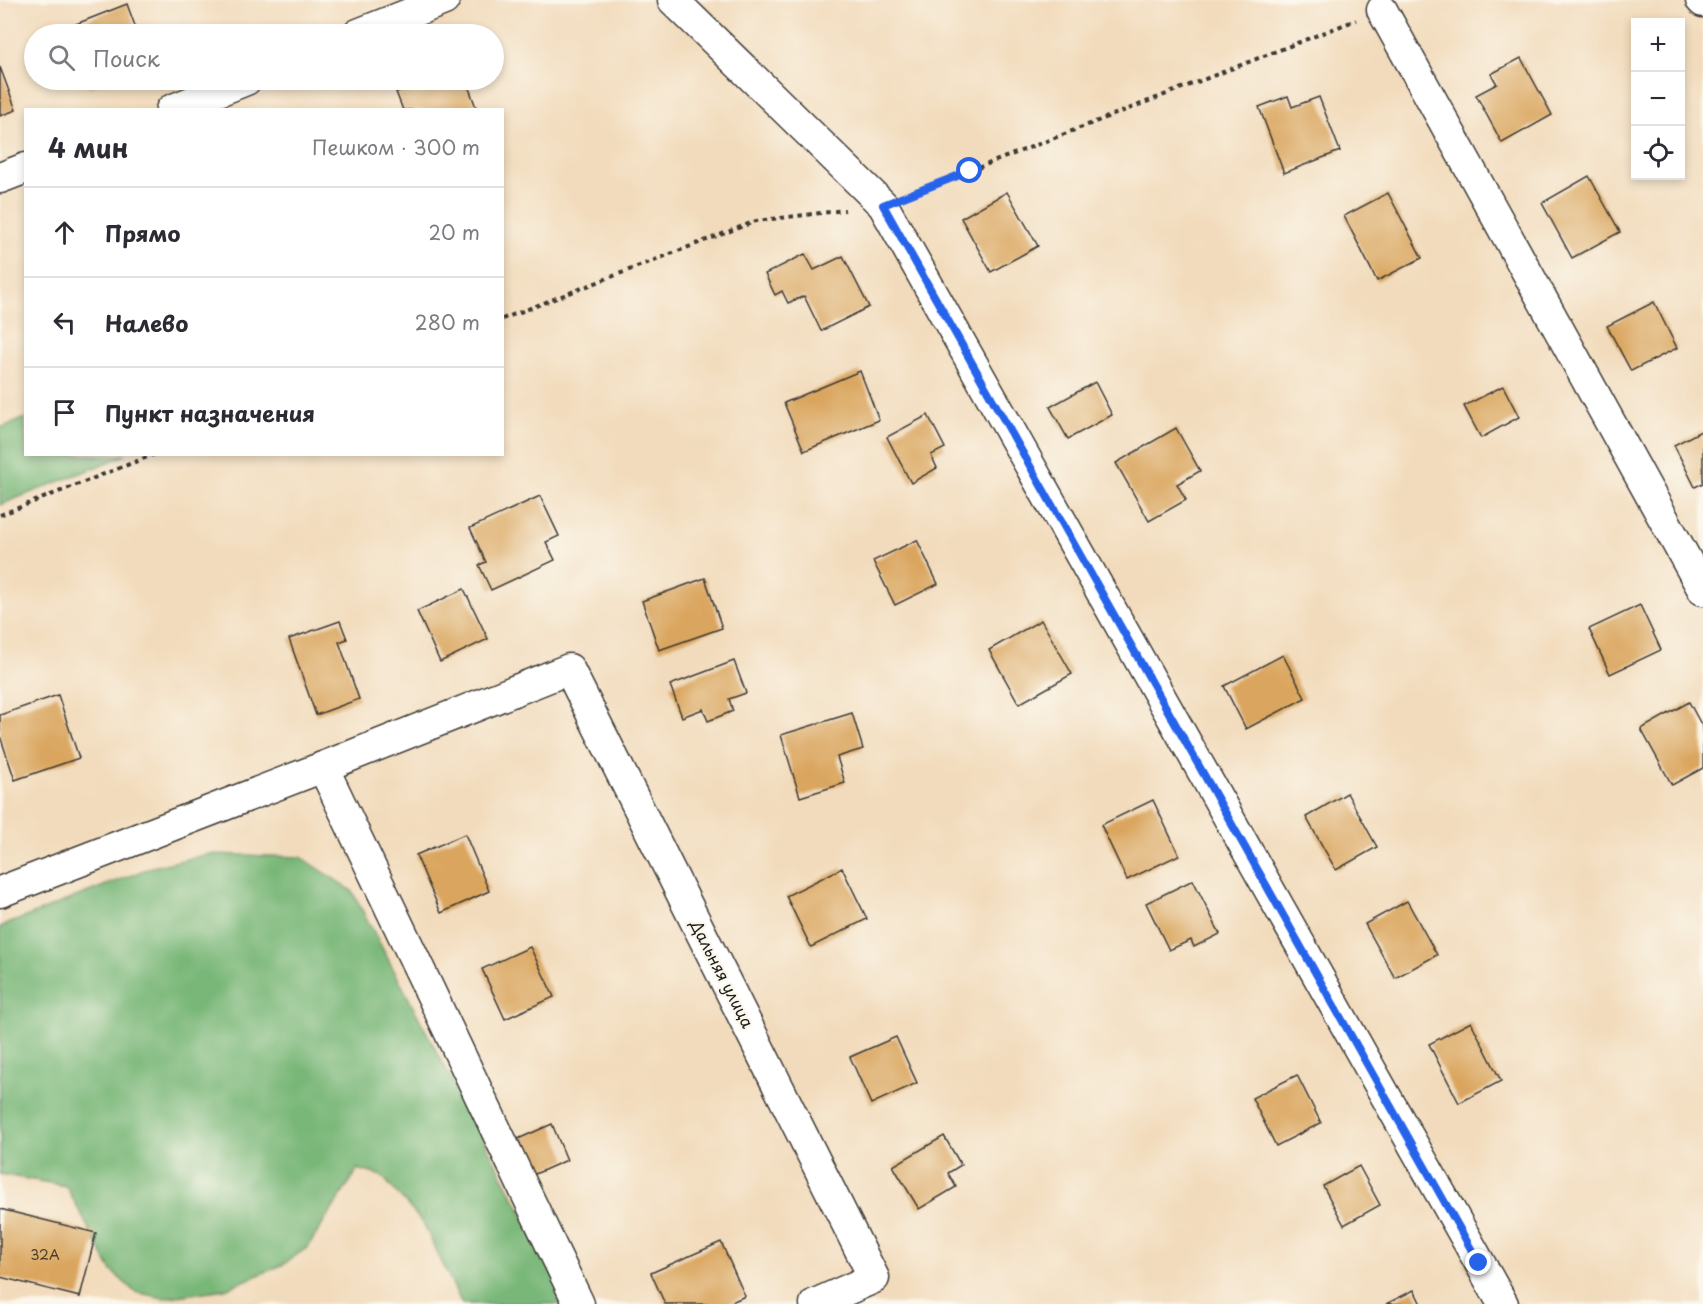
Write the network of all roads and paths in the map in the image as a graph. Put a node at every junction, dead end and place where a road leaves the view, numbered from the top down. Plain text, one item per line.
1 (444, 0) edge
2 (674, 0) edge
3 (1382, 9) joint
4 (383, 24) edge
5 (221, 90) edge
6 (176, 108) edge
7 (24, 169) edge
8 (0, 178) edge
9 (883, 205) junction
10 (504, 318) edge
11 (150, 456) edge
12 (0, 515) edge
13 (1703, 590) edge
14 (324, 767) junction
15 (0, 892) edge
16 (579, 1304) edge
17 (815, 1304) edge
18 (1503, 1304) edge

1 - 4 street
2 - 9 street
3 - 9 path
3 - 13 street
5 - 6 street
7 - 8 street
9 - 10 path
9 - 18 street
11 - 12 path
14 - 15 street
14 - 16 street
14 - 17 street, Дальняя улица

